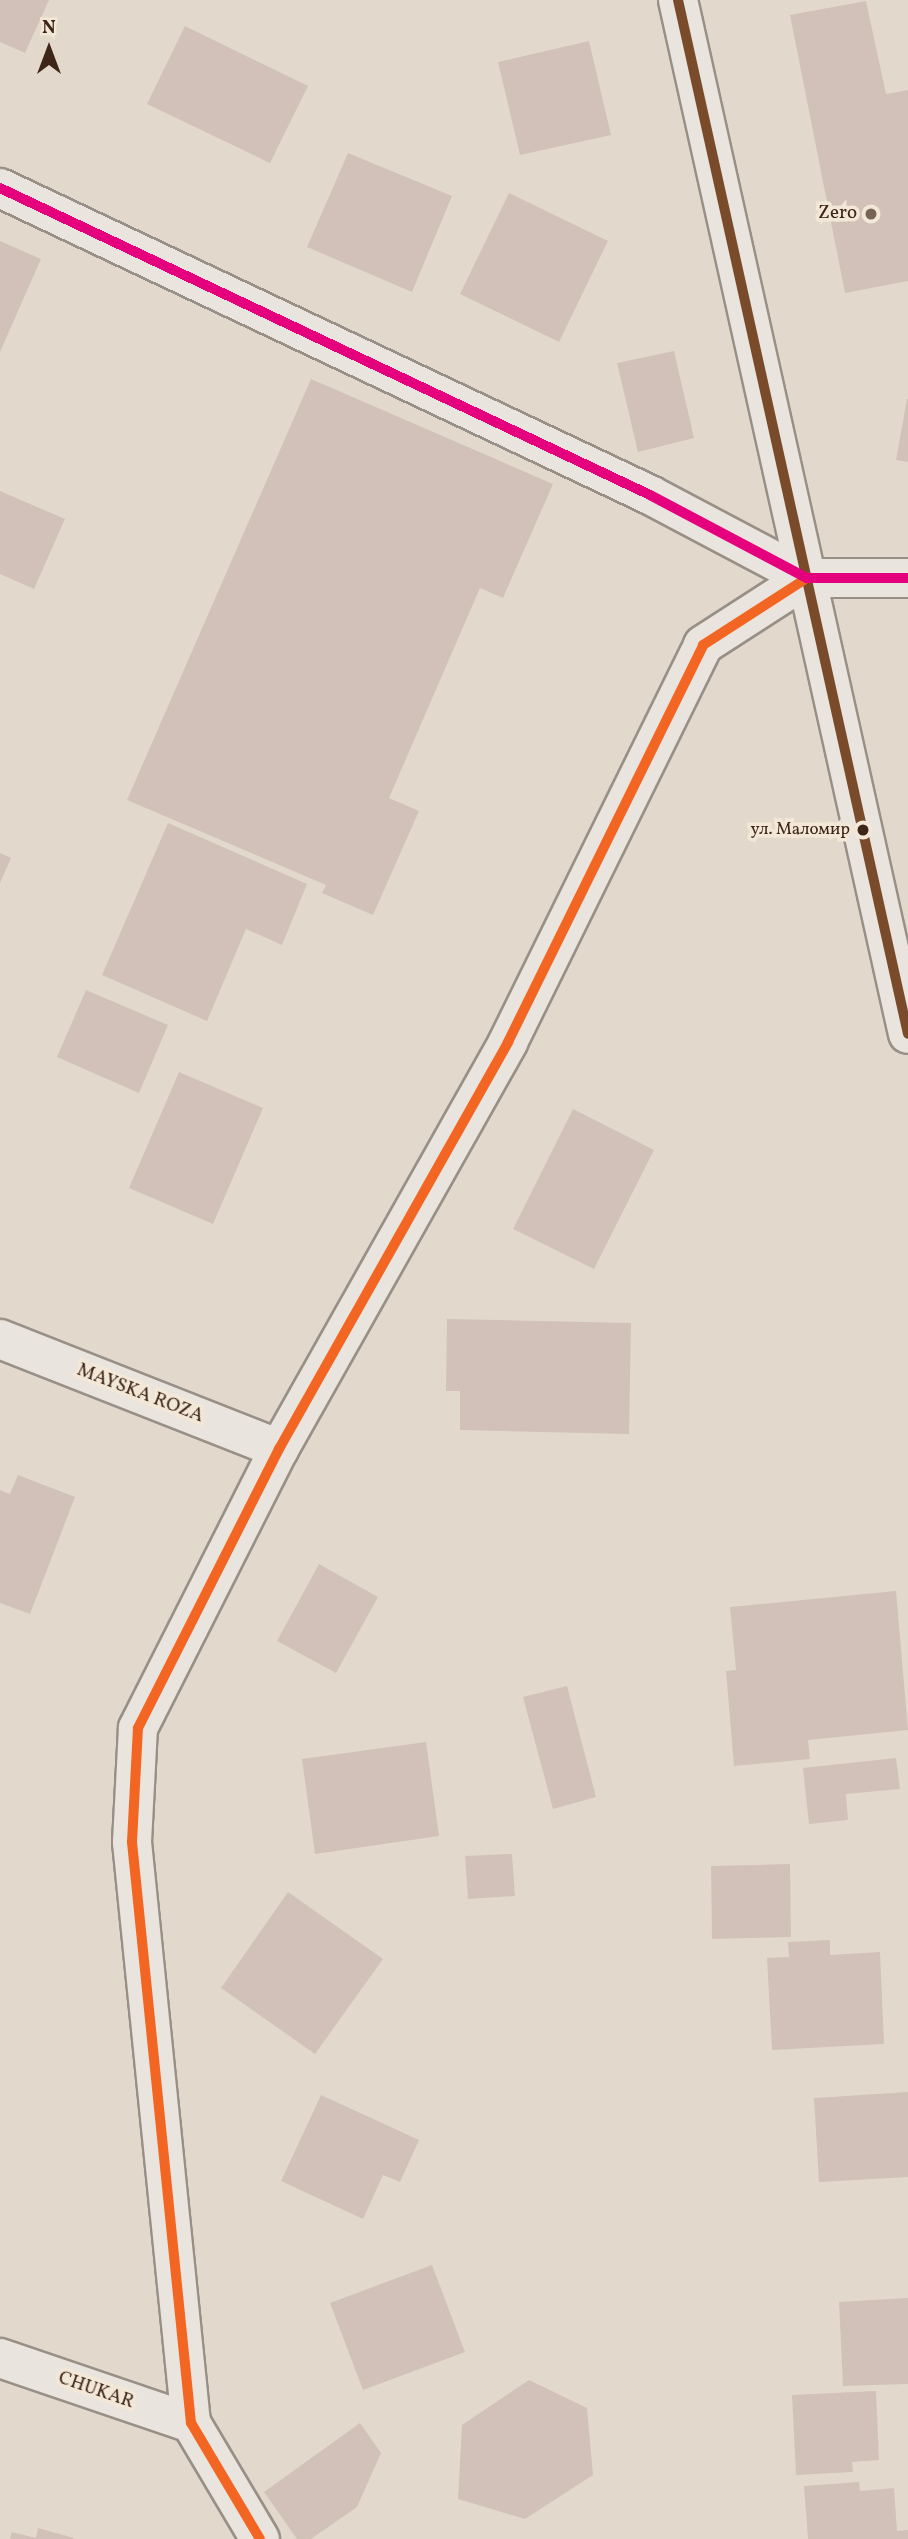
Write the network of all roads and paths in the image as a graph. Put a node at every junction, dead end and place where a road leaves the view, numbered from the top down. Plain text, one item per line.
1 (678, 0) edge
2 (0, 188) edge
3 (807, 578) junction
4 (908, 578) edge
5 (908, 1034) edge
6 (0, 1339) edge
7 (279, 1449) junction
8 (0, 2358) edge
9 (191, 2423) junction
10 (260, 2539) edge

1 - 3 street
2 - 3 street
3 - 4 street
3 - 5 street
3 - 7 street
6 - 7 street, MAYSKA ROZA
7 - 9 street
8 - 9 street, CHUKAR
9 - 10 street

